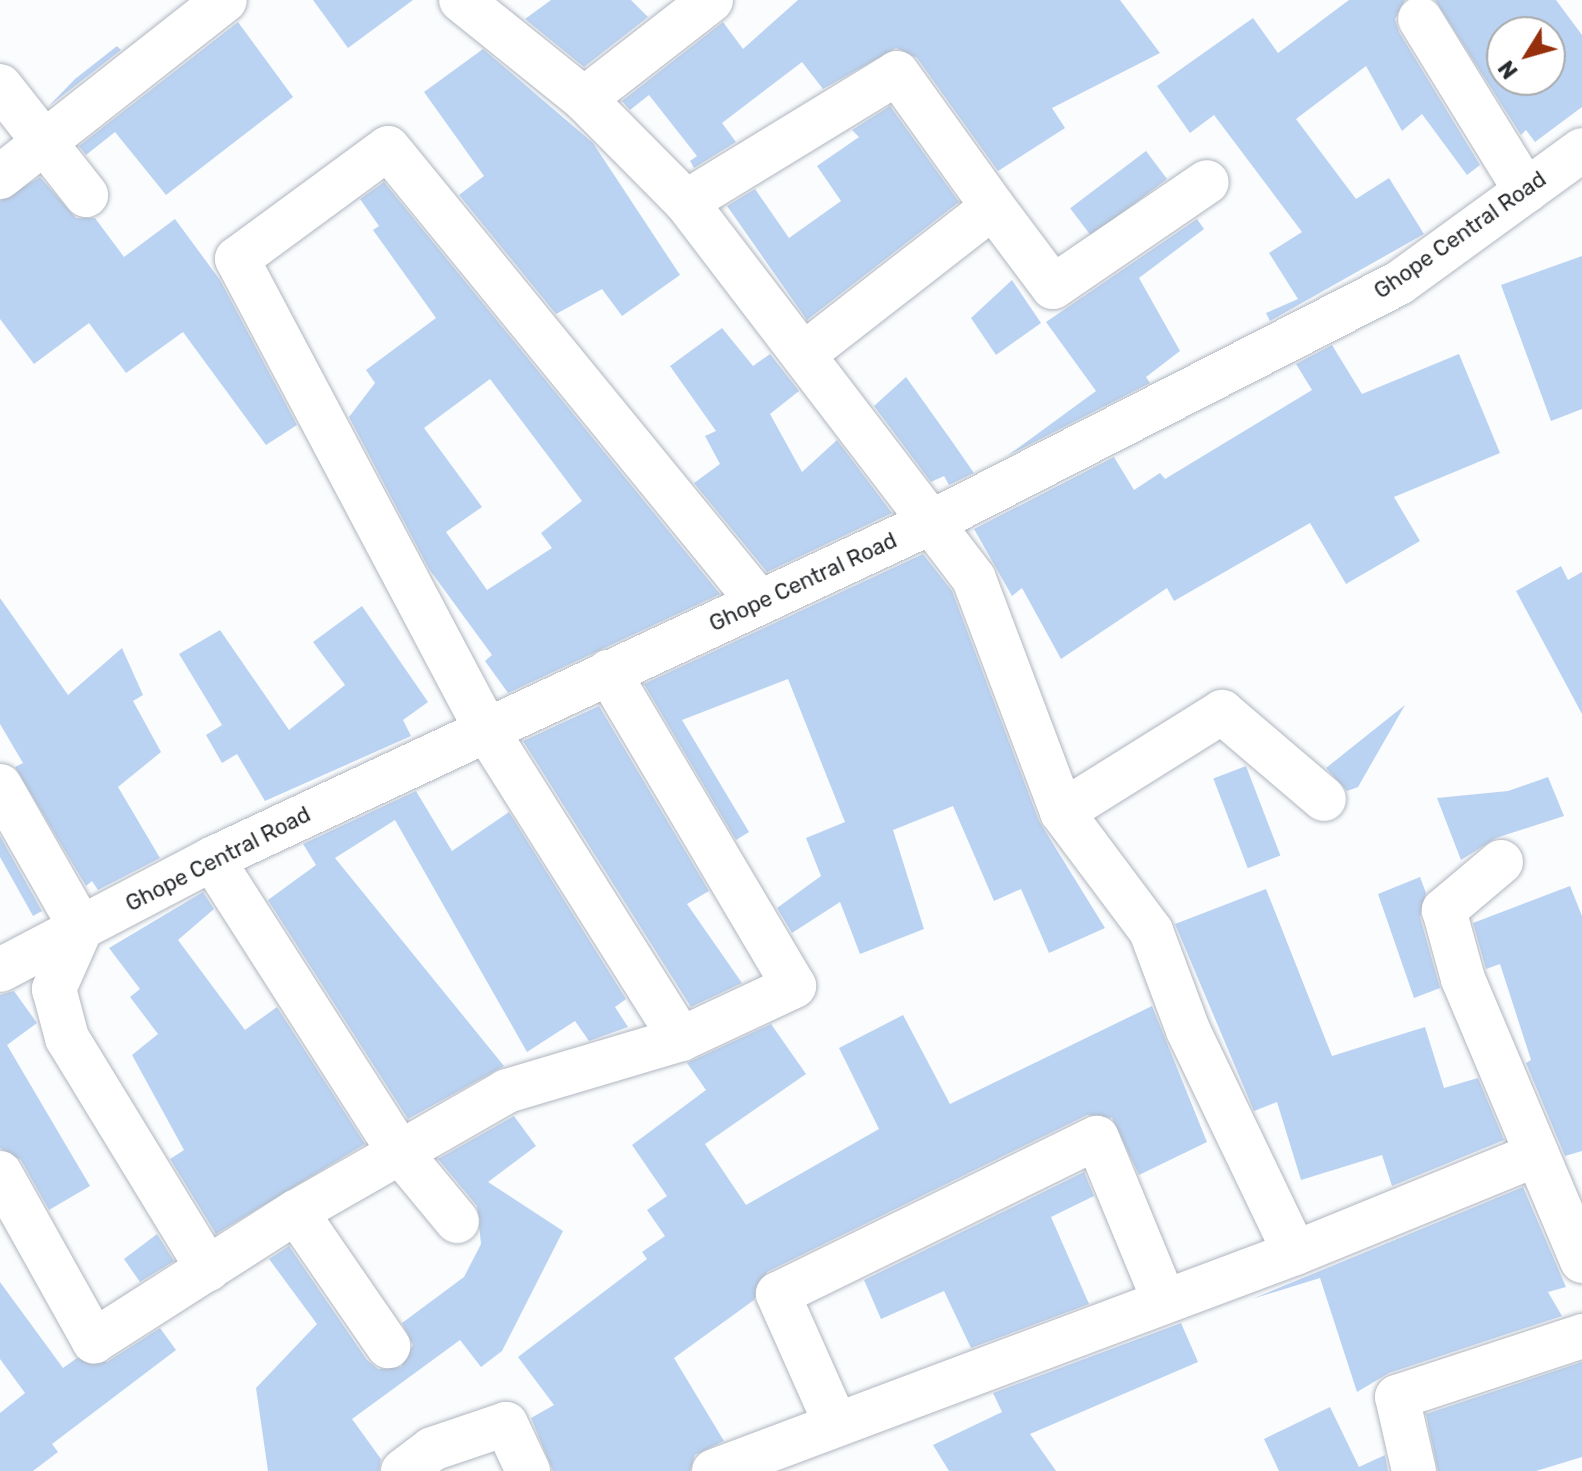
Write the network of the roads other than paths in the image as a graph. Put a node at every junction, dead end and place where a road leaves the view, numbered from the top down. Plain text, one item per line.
1 (225, 0) edge
2 (461, 0) edge
3 (711, 0) edge
4 (1420, 19) dead end
5 (0, 86) edge
6 (584, 99) junction
7 (44, 142) junction
8 (1582, 150) edge
9 (0, 177) edge
10 (1207, 182) dead end
11 (1526, 191) junction
12 (86, 195) dead end
13 (686, 202) junction
14 (993, 207) junction
15 (804, 354) junction
16 (934, 521) junction
17 (759, 602) junction
18 (608, 672) junction
19 (486, 729) junction
20 (0, 786) edge
21 (1324, 799) dead end
22 (1062, 812) junction
23 (212, 859) junction
24 (1501, 862) dead end
25 (81, 928) junction
26 (0, 970) edge
27 (681, 1039) junction
28 (399, 1151) junction
29 (1537, 1154) junction
30 (0, 1173) edge
31 (296, 1212) junction
32 (457, 1221) dead end
33 (1295, 1253) junction
34 (1582, 1261) edge
35 (208, 1269) junction
36 (1163, 1298) junction
37 (1582, 1336) edge
38 (388, 1346) dead end
39 (834, 1420) junction
40 (403, 1471) edge
41 (528, 1471) edge
42 (714, 1471) edge
43 (1414, 1471) edge

1 - 7 street
2 - 6 street
3 - 6 street
4 - 11 street
5 - 7 street
6 - 13 street
7 - 9 street
7 - 12 street
8 - 11 street, Ghope Central Road
10 - 14 street
11 - 16 street, Ghope Central Road
13 - 14 street
13 - 15 street
14 - 15 street
15 - 16 street
16 - 17 street, Ghope Central Road
16 - 22 street
17 - 18 street, Ghope Central Road
17 - 19 street
18 - 19 street, Ghope Central Road
18 - 27 street
19 - 23 street, Ghope Central Road
19 - 27 street
20 - 25 street
21 - 22 street
22 - 33 street
23 - 25 street, Ghope Central Road
23 - 28 street
24 - 29 street
25 - 26 street, Ghope Central Road
25 - 35 street
27 - 28 street
28 - 31 street
28 - 32 street
29 - 33 street
29 - 34 street
30 - 35 street
31 - 35 street
31 - 38 street
33 - 36 street
36 - 39 street
36 - 39 street
37 - 43 street
39 - 42 street
40 - 41 street

